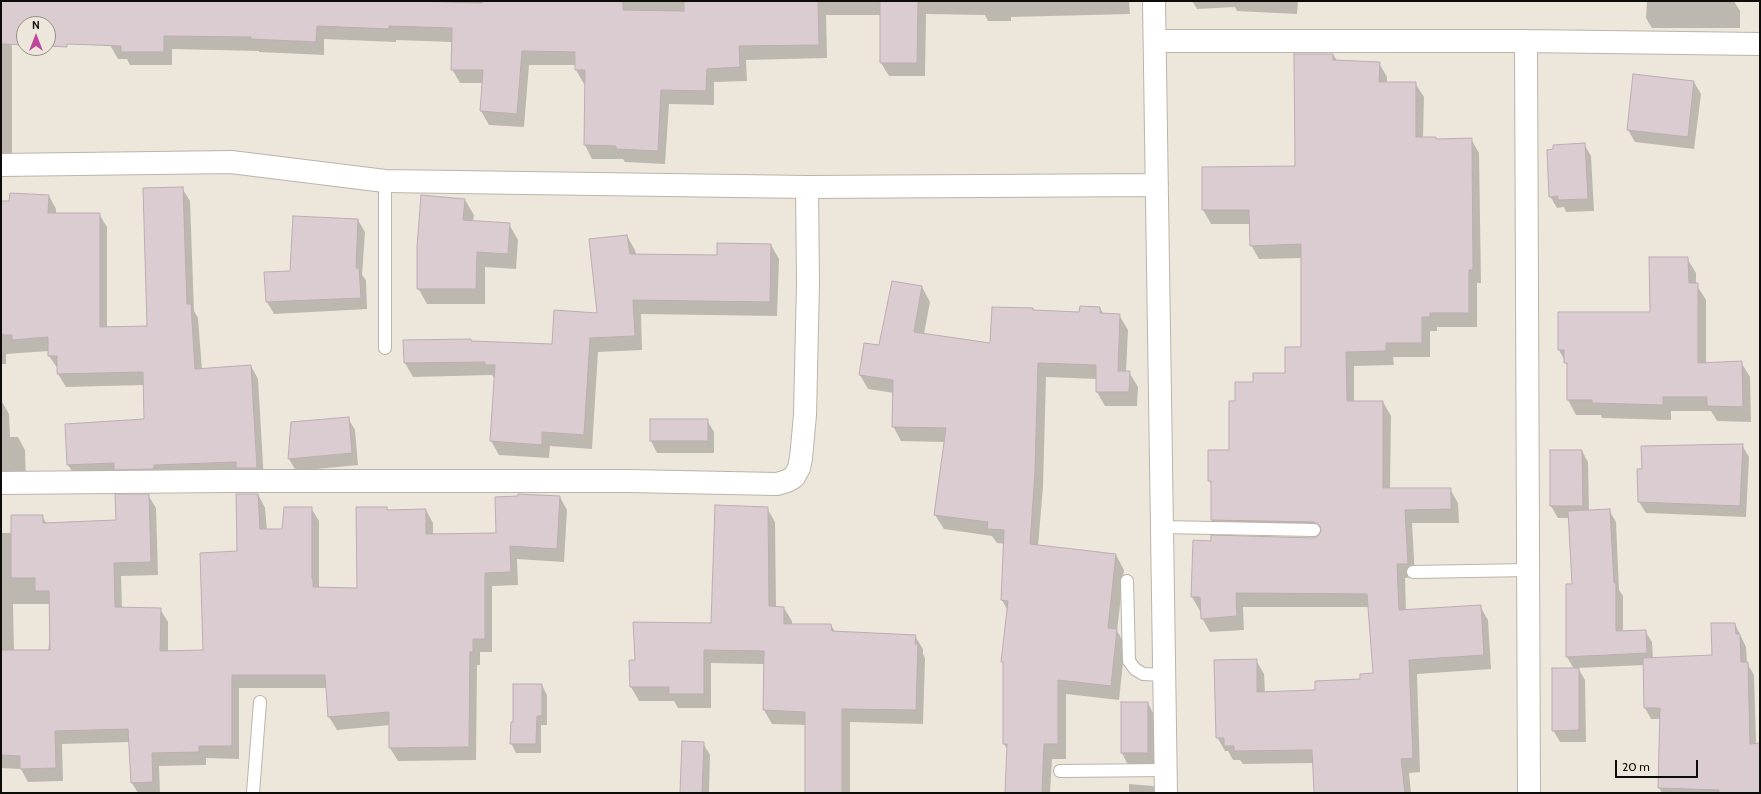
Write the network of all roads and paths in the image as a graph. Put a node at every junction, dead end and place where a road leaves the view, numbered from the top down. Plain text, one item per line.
1 (1154, 1) edge
2 (1155, 41) junction
3 (1526, 41) junction
4 (1760, 44) edge
5 (1, 165) edge
6 (384, 180) junction
7 (1157, 185) junction
8 (808, 188) junction
9 (385, 348) dead end
10 (1, 483) edge
11 (1162, 527) junction
12 (1314, 530) dead end
13 (1528, 570) junction
14 (1413, 572) dead end
15 (1128, 581) dead end
16 (1164, 675) junction
17 (260, 702) dead end
18 (1165, 770) junction
19 (1060, 771) dead end
20 (253, 793) edge
21 (1166, 793) edge
22 (1529, 793) edge

1 - 2 street
2 - 3 street
2 - 7 street
3 - 4 street
3 - 13 street
5 - 6 street
6 - 8 street
6 - 9 lane
7 - 8 street
7 - 11 street
8 - 10 street
11 - 12 lane
11 - 16 street
13 - 14 lane
13 - 22 street
15 - 16 lane
16 - 18 street
17 - 20 lane
18 - 19 lane
18 - 21 street

